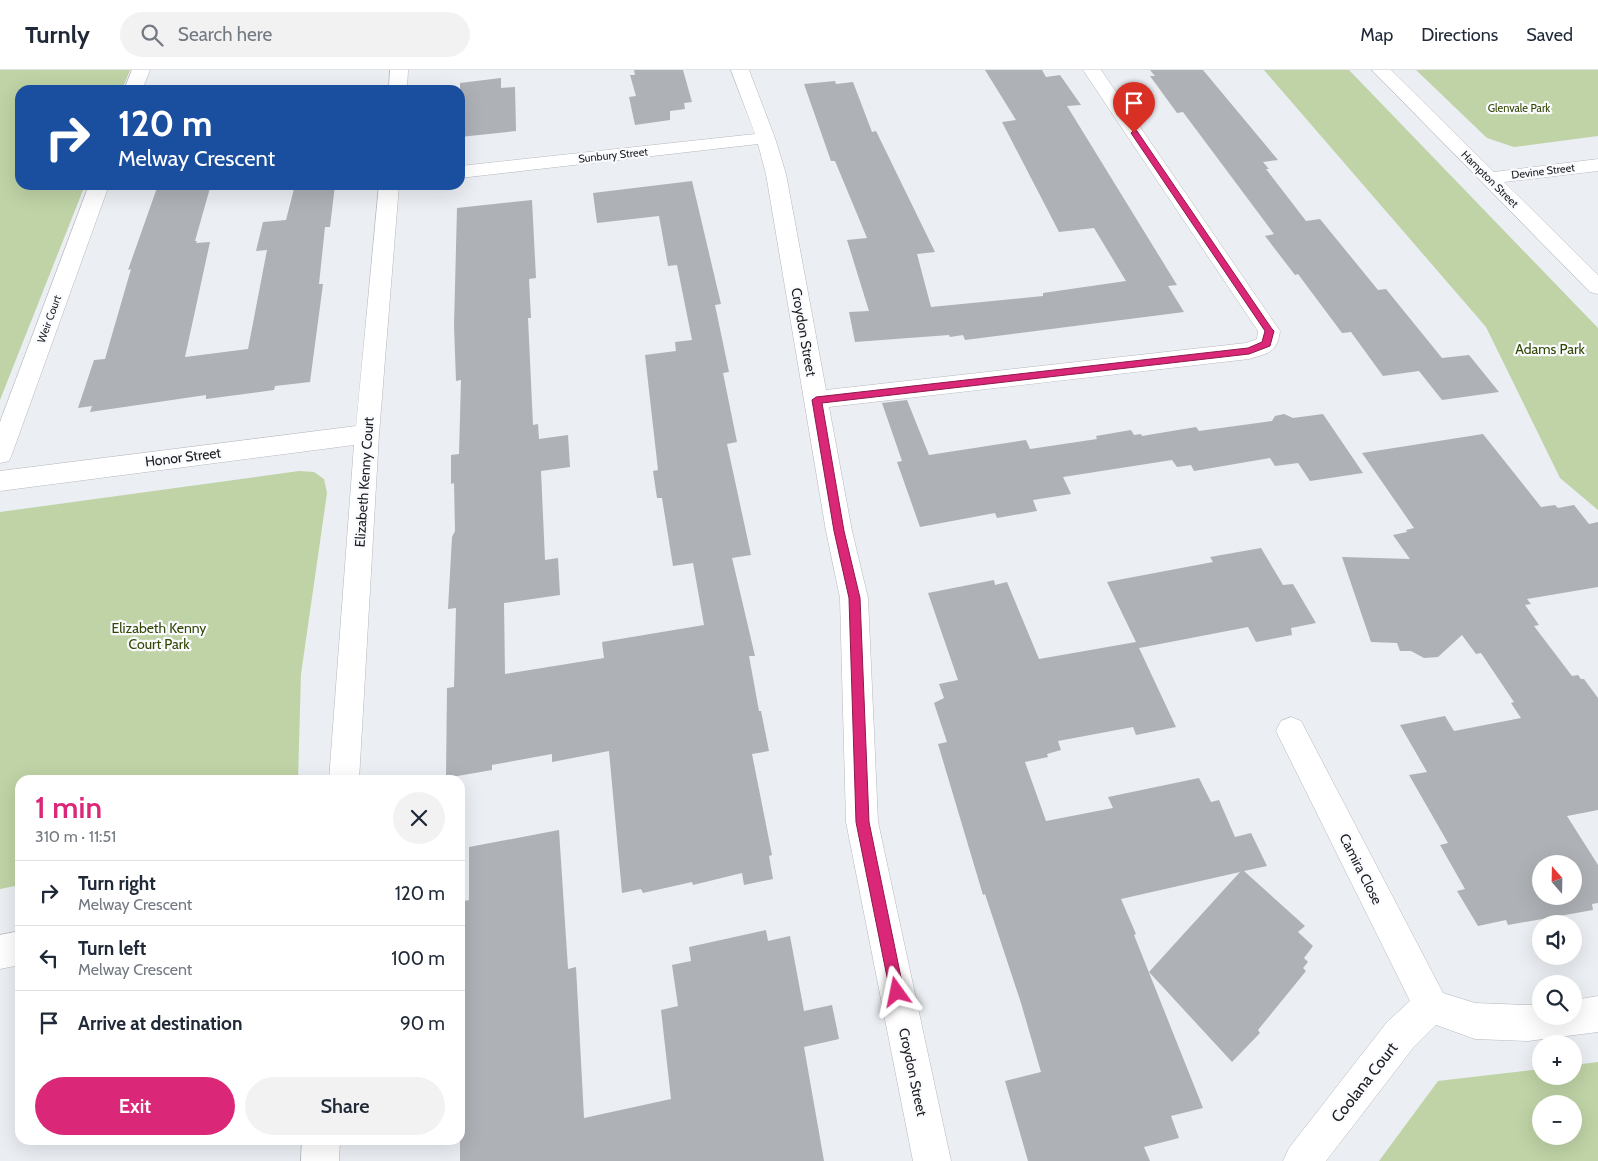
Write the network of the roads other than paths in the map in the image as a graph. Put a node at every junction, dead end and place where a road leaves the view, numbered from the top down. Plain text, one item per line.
1 (141, 70) edge
2 (399, 70) edge
3 (740, 70) edge
4 (1092, 70) edge
5 (1381, 70) edge
6 (135, 85) edge
7 (398, 85) edge
8 (766, 138) junction
9 (1598, 165) edge
10 (465, 171) edge
11 (1489, 178) junction
12 (96, 190) edge
13 (389, 190) edge
14 (1598, 287) edge
15 (816, 400) junction
16 (367, 434) junction
17 (0, 454) edge
18 (0, 481) edge
19 (1290, 731) dead end
20 (344, 775) edge
21 (15, 949) edge
22 (0, 952) edge
23 (1431, 1006) junction
24 (1598, 1014) edge
25 (321, 1145) edge
26 (320, 1161) edge
27 (932, 1161) edge
28 (1302, 1161) edge

1 - 6 street
2 - 7 street
3 - 8 street, Croydon Street
4 - 15 street
5 - 11 street, Hampton Street
8 - 10 street, Sunbury Street
8 - 15 street, Croydon Street
9 - 11 street, Devine Street
11 - 14 street, Hampton Street
12 - 17 street, Weir Court
13 - 16 street, Elizabeth Kenny Court
15 - 27 street, Croydon Street
16 - 18 street, Honor Street
16 - 20 street, Elizabeth Kenny Court
19 - 23 street, Camira Close
21 - 22 street
23 - 24 street
23 - 28 street, Coolana Court
25 - 26 street

